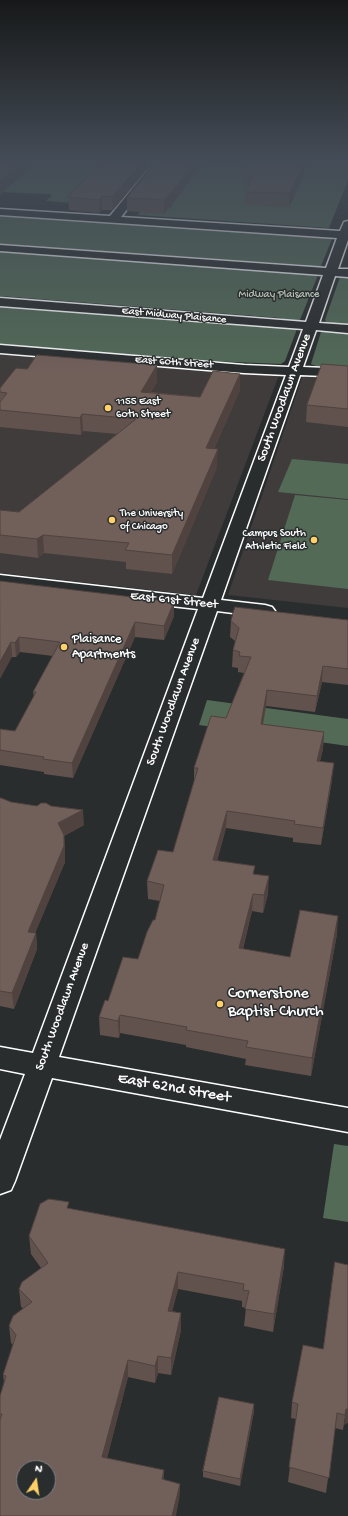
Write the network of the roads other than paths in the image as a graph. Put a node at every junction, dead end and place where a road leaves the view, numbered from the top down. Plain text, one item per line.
1 (346, 233) edge
2 (0, 248) edge
3 (330, 272) junction
4 (348, 273) edge
5 (0, 302) edge
6 (311, 326) junction
7 (348, 329) edge
8 (3, 353) edge
9 (294, 371) junction
10 (348, 373) edge
11 (0, 581) edge
12 (209, 605) junction
13 (280, 613) edge
14 (0, 1058) edge
15 (42, 1065) junction
16 (348, 1120) edge
17 (0, 1181) edge

1 - 3 street, South Woodlawn Avenue
2 - 3 street
3 - 4 street
3 - 6 street, South Woodlawn Avenue
5 - 6 street, East Midway Plaisance
6 - 7 street, East Midway Plaisance
6 - 9 street, South Woodlawn Avenue
8 - 9 street, East 60th Street
9 - 10 street, East 60th Street
9 - 12 street, South Woodlawn Avenue
11 - 12 street, East 61st Street
12 - 13 street, East 61st Street
12 - 15 street, South Woodlawn Avenue
14 - 15 street, East 62nd Street
15 - 16 street, East 62nd Street
15 - 17 street, South Woodlawn Avenue

